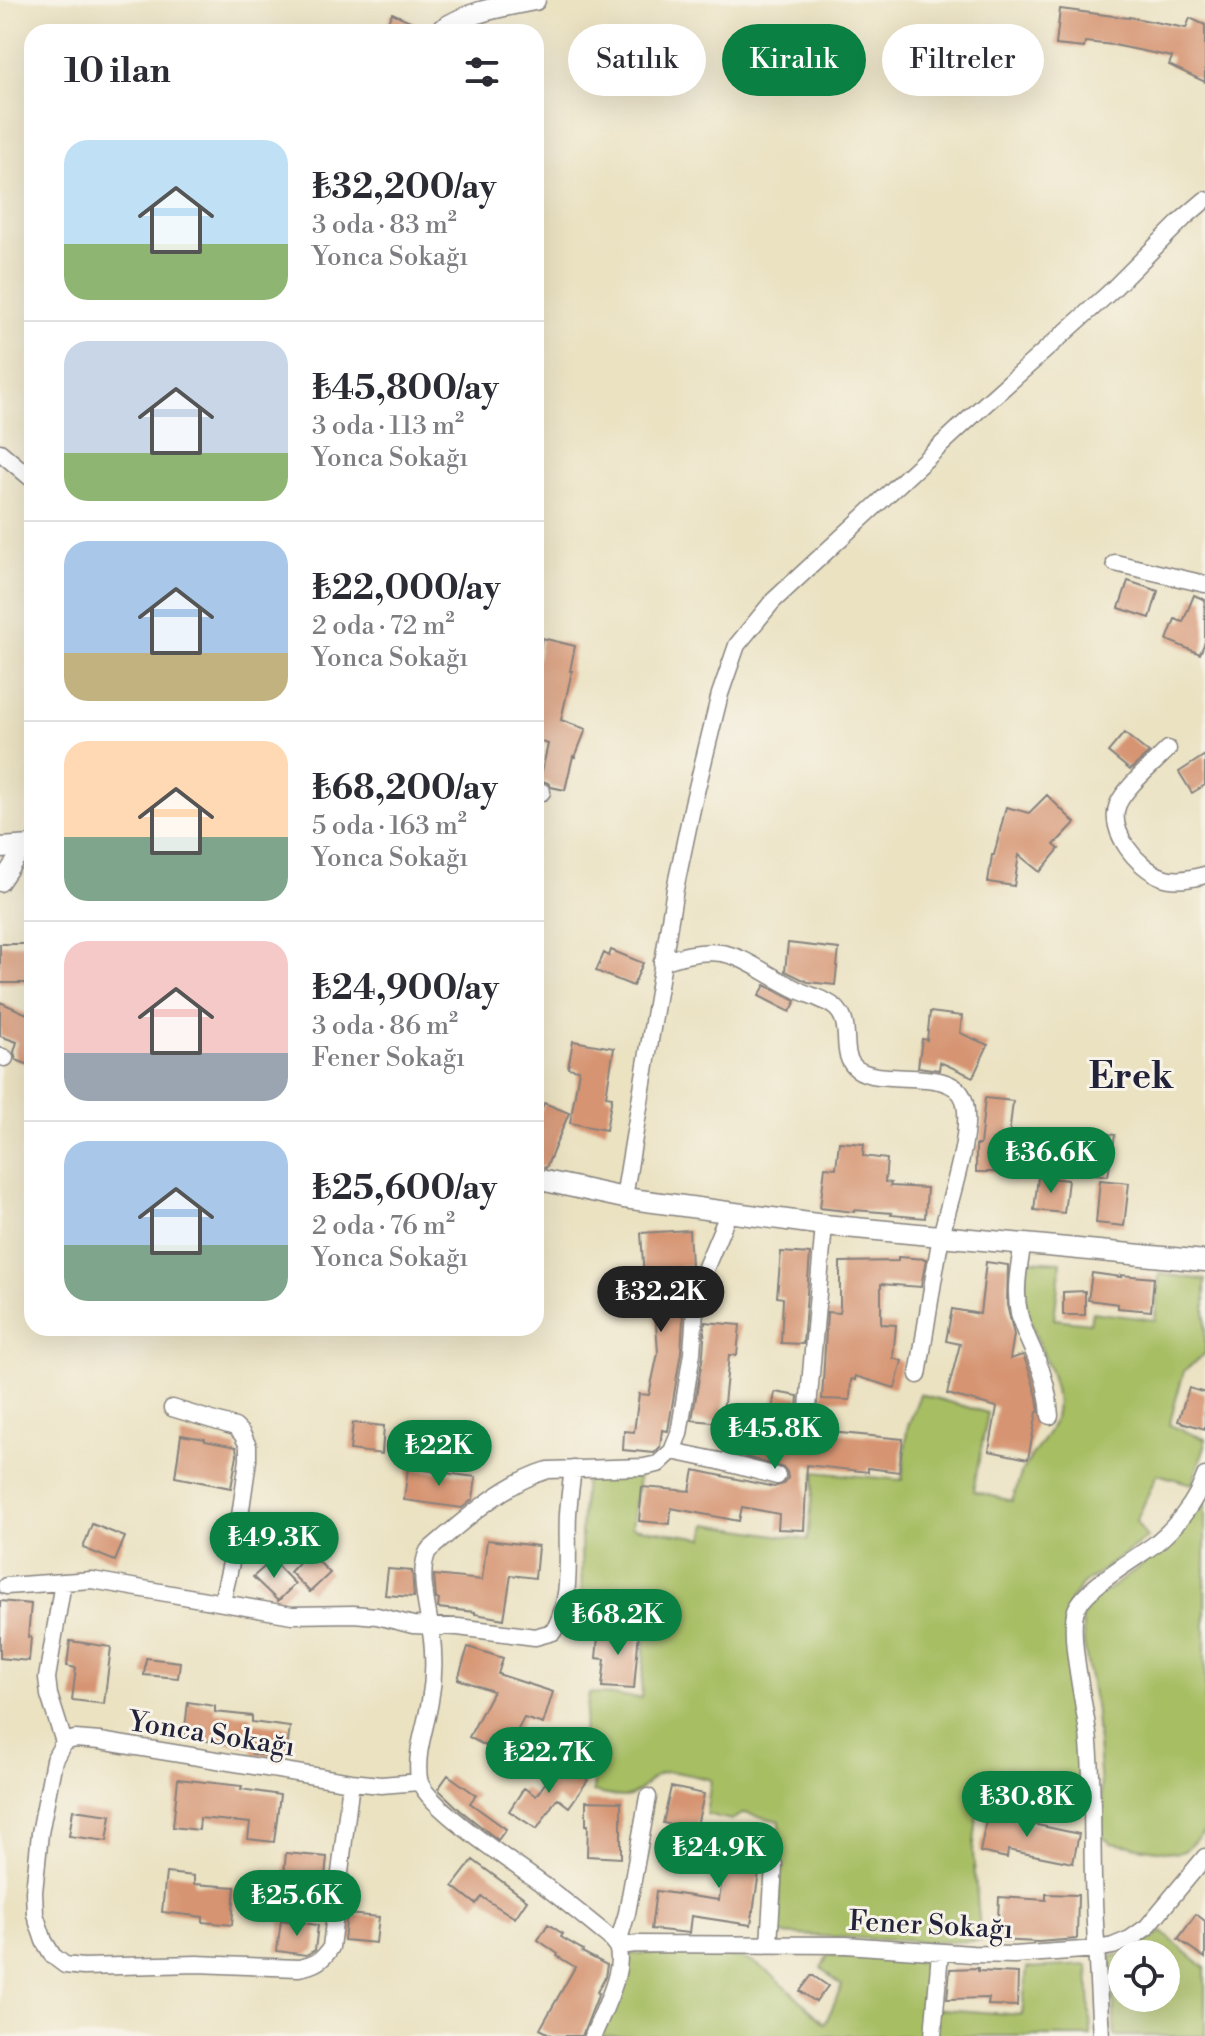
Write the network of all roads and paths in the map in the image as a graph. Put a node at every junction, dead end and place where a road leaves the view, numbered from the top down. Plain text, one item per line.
1 (535, 0) edge
2 (477, 6) edge
3 (450, 24) edge
4 (1205, 200) edge
5 (0, 452) edge
6 (24, 472) edge
7 (1115, 563) dead end
8 (1205, 584) edge
9 (1168, 749) dead end
10 (24, 845) edge
11 (0, 848) edge
12 (24, 852) edge
13 (1205, 875) edge
14 (0, 883) edge
15 (662, 962) junction
16 (544, 1181) edge
17 (624, 1198) junction
18 (729, 1212) junction
19 (824, 1225) junction
20 (941, 1237) junction
21 (1023, 1243) junction
22 (1205, 1261) edge
23 (918, 1375) dead end
24 (172, 1408) dead end
25 (808, 1408) dead end
26 (1050, 1416) dead end
27 (672, 1451) junction
28 (573, 1469) junction
29 (777, 1476) dead end
30 (1205, 1476) edge
31 (63, 1582) junction
32 (6, 1586) dead end
33 (222, 1602) junction
34 (431, 1625) junction
35 (64, 1742) junction
36 (351, 1782) junction
37 (419, 1782) junction
38 (648, 1797) dead end
39 (1205, 1857) edge
40 (774, 1865) dead end
41 (769, 1944) junction
42 (617, 1946) junction
43 (1097, 1949) junction
44 (940, 1952) junction
45 (593, 2036) edge
46 (933, 2036) edge
47 (1101, 2036) edge

1 - 2 street
2 - 3 street
4 - 15 street
5 - 6 street
7 - 8 street
9 - 13 street
10 - 11 street
12 - 14 street
15 - 17 street
15 - 20 street
16 - 17 street
17 - 18 street
18 - 19 street
18 - 27 street
19 - 20 street
19 - 25 street
20 - 21 street
20 - 23 street
21 - 22 street
21 - 26 street
24 - 33 street
27 - 28 street
27 - 29 street
28 - 34 street
28 - 34 street
30 - 43 street
31 - 32 street
31 - 33 street
31 - 35 street
33 - 34 street
34 - 37 street
35 - 36 street, Yonca Sokağı
35 - 36 street
36 - 37 street, Yonca Sokağı
37 - 42 street
38 - 42 street
39 - 43 street, Fener Sokağı
40 - 41 street
41 - 42 street, Fener Sokağı
41 - 44 street, Fener Sokağı
42 - 45 street
43 - 44 street, Fener Sokağı
43 - 47 street
44 - 46 street

